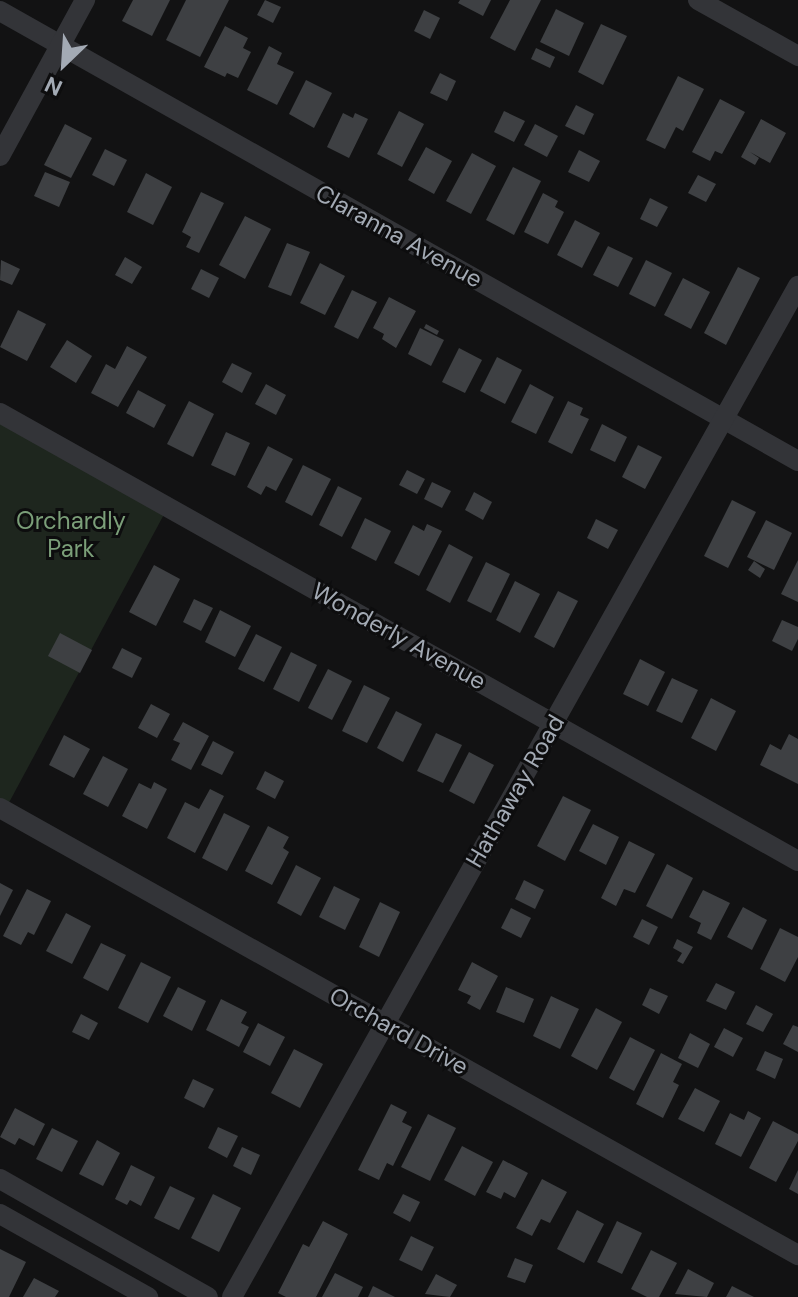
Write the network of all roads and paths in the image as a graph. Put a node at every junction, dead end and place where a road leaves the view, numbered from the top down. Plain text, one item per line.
1 (85, 0) edge
2 (698, 0) edge
3 (0, 11) edge
4 (60, 45) junction
5 (798, 56) edge
6 (0, 156) edge
7 (798, 286) edge
8 (0, 413) edge
9 (724, 418) junction
10 (798, 461) edge
11 (554, 722) junction
12 (0, 808) edge
13 (798, 861) edge
14 (384, 1023) junction
15 (0, 1179) edge
16 (0, 1214) edge
17 (798, 1255) edge
18 (148, 1297) edge
19 (208, 1297) edge
20 (232, 1297) edge

1 - 4 street
2 - 5 street
3 - 4 street, Claranna Avenue
4 - 6 street
4 - 9 street, Claranna Avenue
7 - 9 street, Hathaway Road
8 - 11 street, Wonderly Avenue
9 - 10 street, Claranna Avenue
9 - 11 street, Hathaway Road
11 - 13 street, Wonderly Avenue
11 - 14 street, Hathaway Road
12 - 14 street, Orchard Drive
14 - 17 street, Orchard Drive
14 - 20 street, Hathaway Road
15 - 19 street
16 - 18 street

